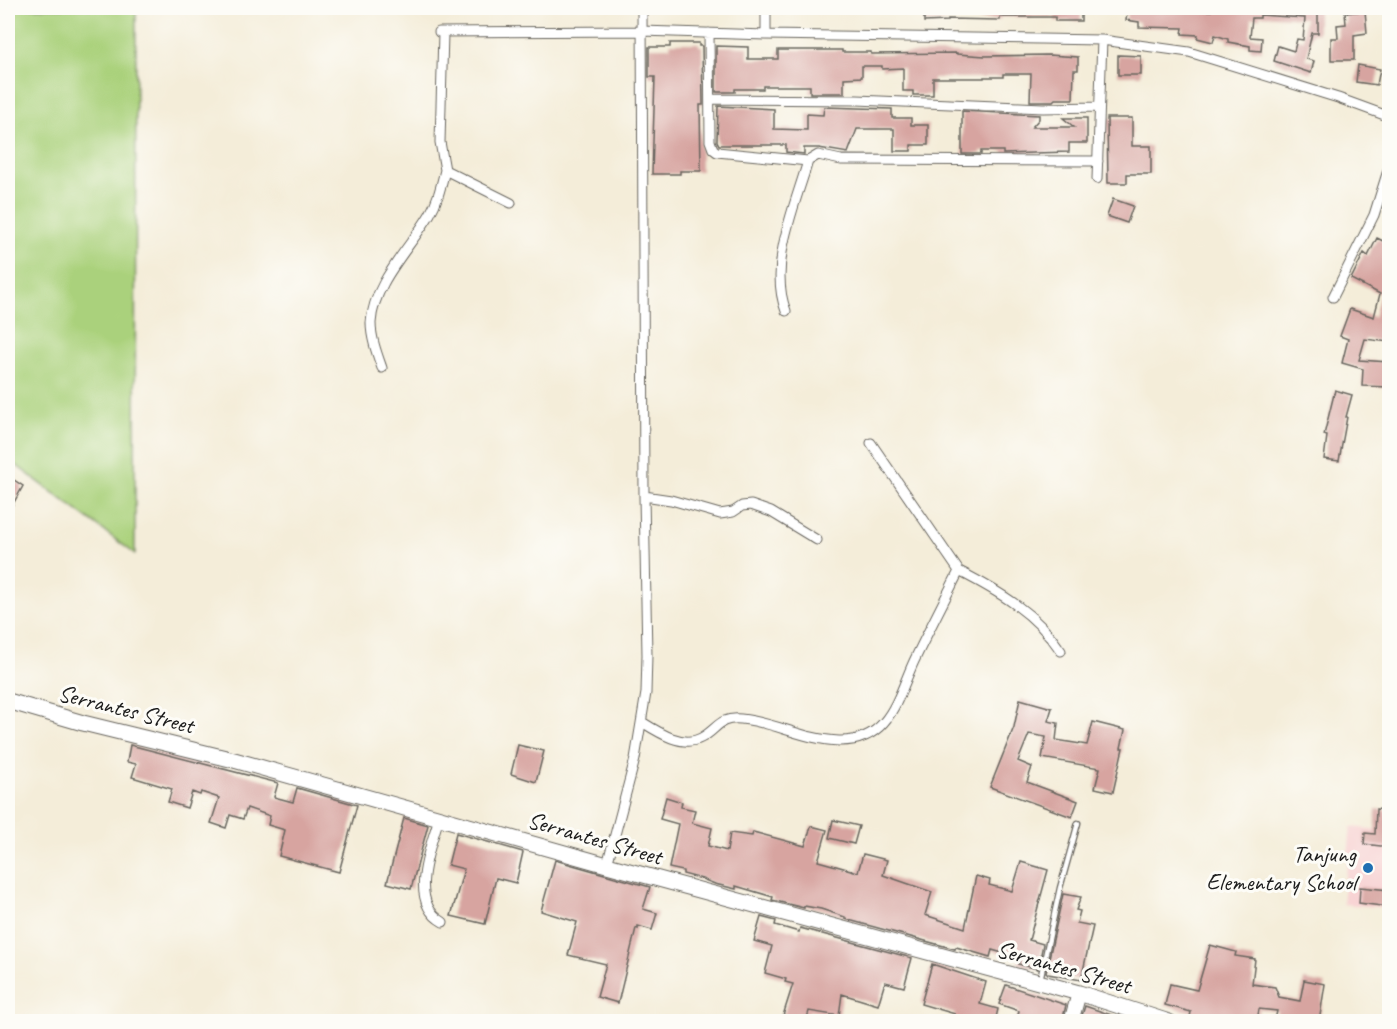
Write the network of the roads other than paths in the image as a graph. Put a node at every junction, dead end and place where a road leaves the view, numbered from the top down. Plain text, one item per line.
1 (642, 8) edge
2 (766, 8) edge
3 (642, 31) junction
4 (709, 33) junction
5 (766, 35) junction
6 (1102, 40) junction
7 (710, 99) junction
8 (1099, 107) junction
9 (1389, 117) edge
10 (808, 161) junction
11 (1098, 161) junction
12 (1389, 164) edge
13 (445, 170) junction
14 (1097, 179) dead end
15 (511, 203) dead end
16 (1333, 297) dead end
17 (786, 311) dead end
18 (382, 368) dead end
19 (872, 443) dead end
20 (644, 496) junction
21 (817, 540) dead end
22 (959, 571) junction
23 (1061, 651) dead end
24 (8, 701) edge
25 (642, 722) junction
26 (439, 818) junction
27 (1078, 823) dead end
28 (607, 865) junction
29 (443, 922) dead end
30 (1039, 983) junction
31 (1079, 993) junction
32 (1071, 1022) edge
33 (1170, 1022) edge

1 - 3 street
2 - 5 street
3 - 4 street
3 - 13 street
3 - 20 street
4 - 5 street
4 - 7 street
5 - 6 street
6 - 8 street
6 - 9 street
7 - 8 street
7 - 10 street
8 - 11 street
10 - 11 street
10 - 17 street
11 - 14 street
12 - 16 street
13 - 15 street
13 - 18 street
19 - 22 street
20 - 21 street
20 - 25 street
22 - 23 street
22 - 25 street
24 - 26 main road, Serrantes Street
25 - 28 street
26 - 28 main road, Serrantes Street
26 - 29 street
27 - 30 lane
28 - 30 main road, Serrantes Street
30 - 31 main road, Serrantes Street
31 - 32 street
31 - 33 main road, Serrantes Street

